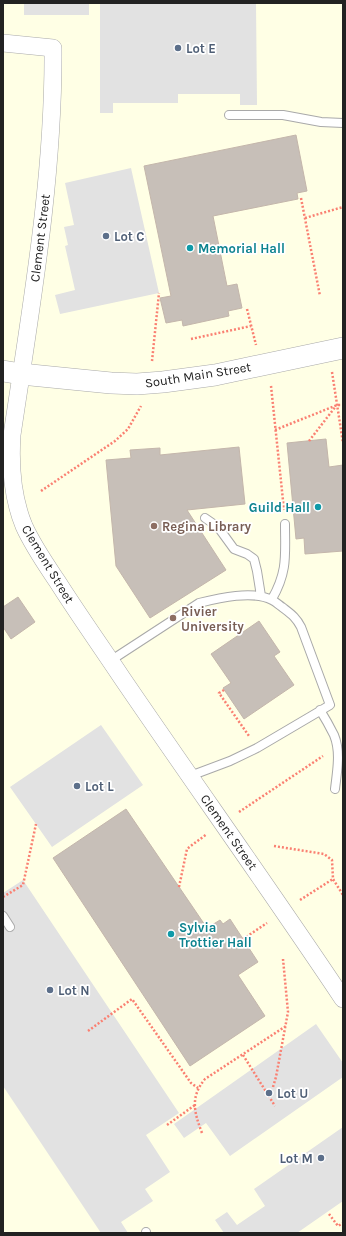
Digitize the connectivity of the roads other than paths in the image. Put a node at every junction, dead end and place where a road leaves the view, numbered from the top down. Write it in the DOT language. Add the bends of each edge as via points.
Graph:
graph roads {
  1 [pos="3,43"];
  2 [pos="229,115"];
  3 [pos="343,123"];
  4 [pos="343,348"];
  5 [pos="12,372"];
  6 [pos="206,518"];
  7 [pos="285,524"];
  8 [pos="261,596"];
  9 [pos="272,599"];
  10 [pos="110,661"];
  11 [pos="320,710"];
  12 [pos="190,776"];
  13 [pos="335,789"];
  14 [pos="3,916"];
  15 [pos="10,927"];
  16 [pos="343,999"];
  1 -- 5 [label="street, Clement Street" via="53,48 48,178 34,291"];
  2 -- 3 [label="lane" via="283,116"];
  4 -- 5 [label="street, South Main Street" via="215,375 137,384"];
  5 -- 10 [label="street, Clement Street" via="10,453 18,510 37,550"];
  6 -- 8 [label="lane" via="218,526 234,549 254,559"];
  7 -- 9 [label="lane" via="285,563 279,586"];
  8 -- 9 [label="lane"];
  8 -- 10 [label="lane" via="247,595 199,603"];
  9 -- 11 [label="lane" via="296,617 301,627 330,704"];
  10 -- 12 [label="street, Clement Street"];
  11 -- 12 [label="lane" via="257,748"];
  11 -- 13 [label="lane" via="334,736 337,750"];
  12 -- 16 [label="street, Clement Street"];
  14 -- 15 [label="lane"];
}
